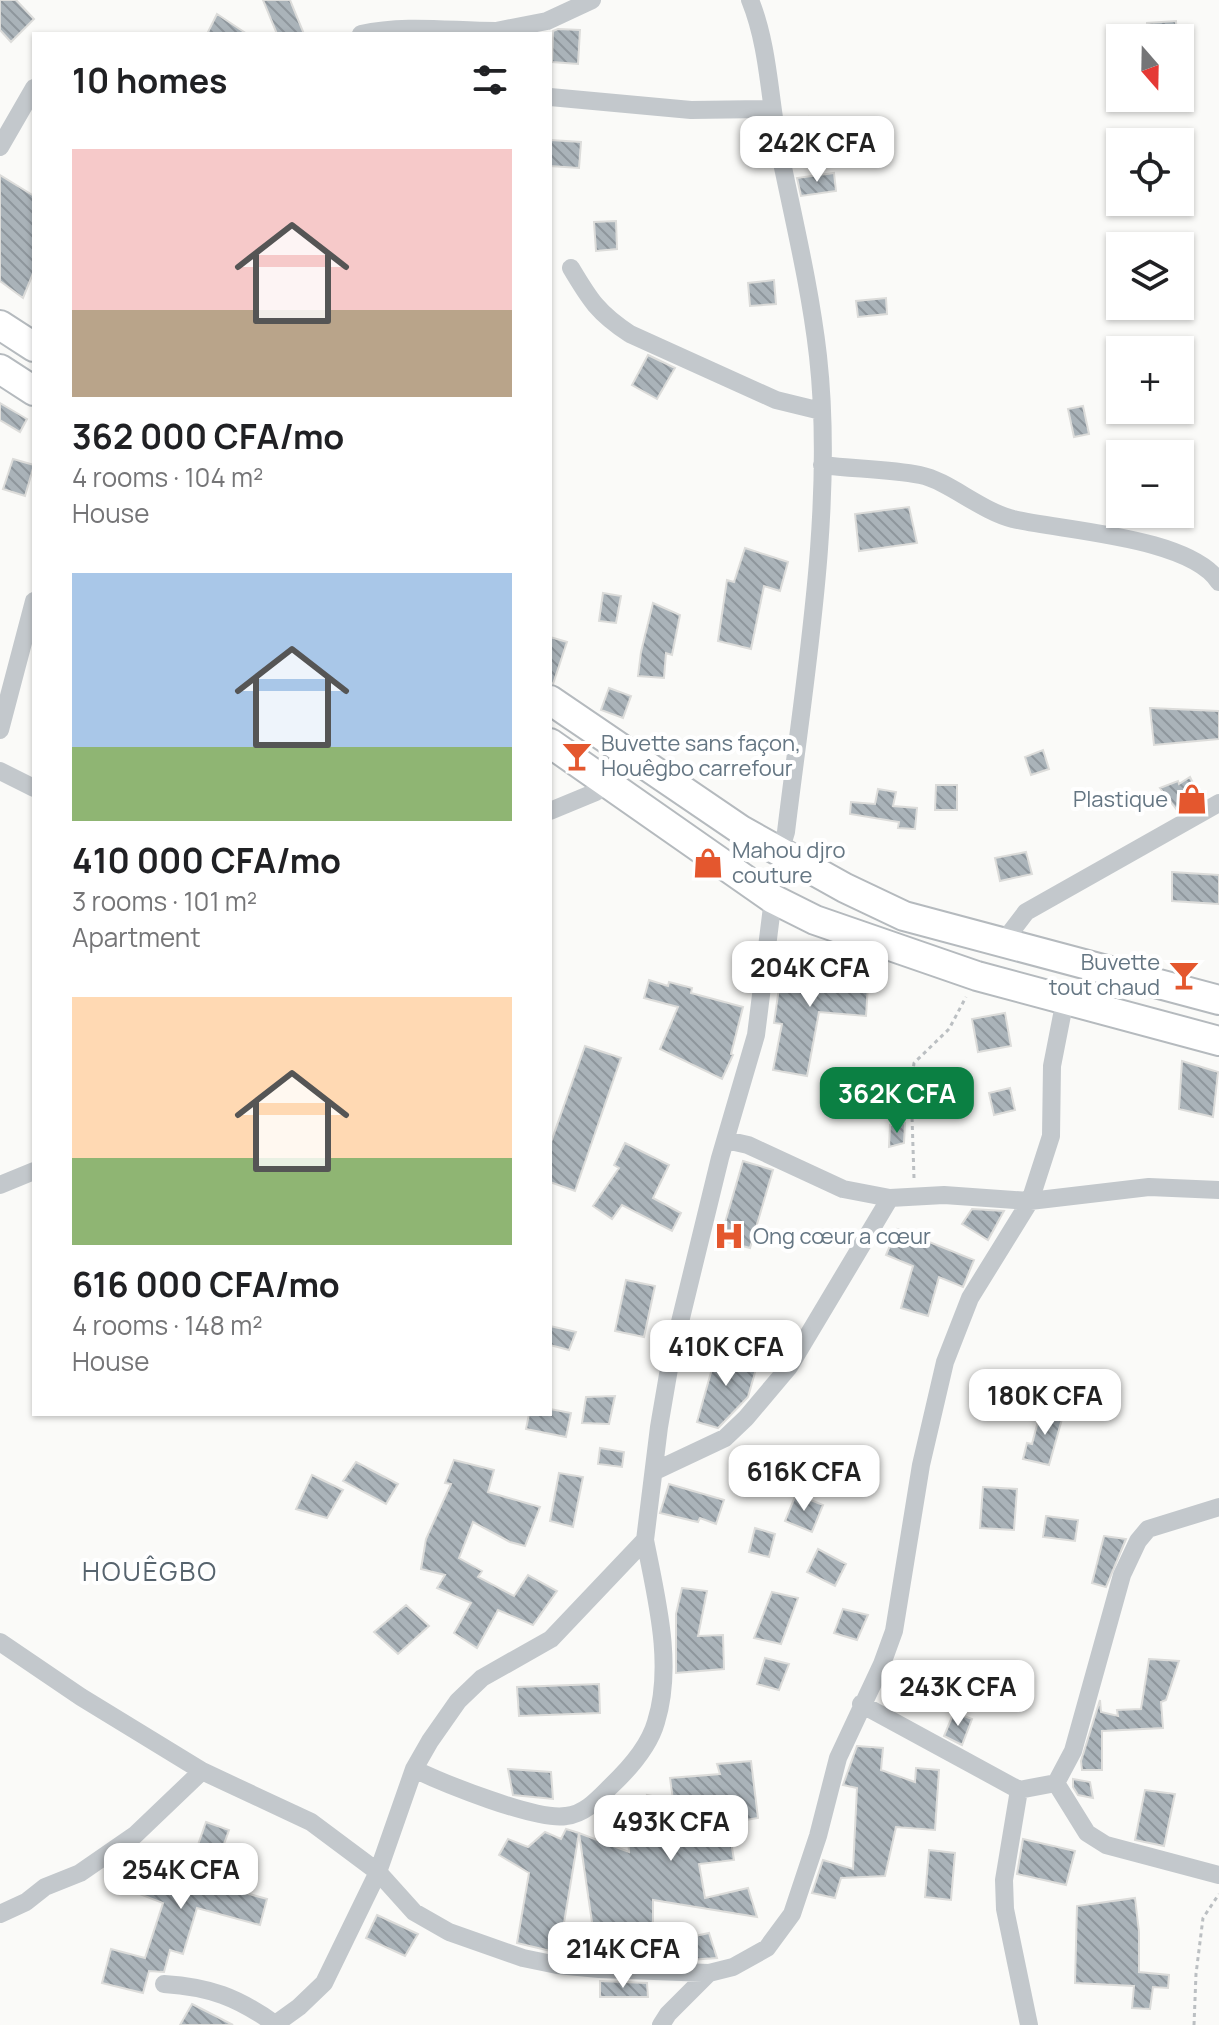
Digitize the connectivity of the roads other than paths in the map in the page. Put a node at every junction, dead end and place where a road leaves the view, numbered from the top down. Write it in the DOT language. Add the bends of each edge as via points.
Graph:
graph roads {
  1 [pos="592,0"];
  2 [pos="750,0"];
  3 [pos="376,32"];
  4 [pos="468,32"];
  5 [pos="500,32"];
  6 [pos="32,91"];
  7 [pos="552,97"];
  8 [pos="771,109"];
  9 [pos="0,147"];
  10 [pos="571,268"];
  11 [pos="0,325"];
  12 [pos="32,346"];
  13 [pos="0,369"];
  14 [pos="32,390"];
  15 [pos="821,411"];
  16 [pos="822,465"];
  17 [pos="1219,582"];
  18 [pos="32,609"];
  19 [pos="552,701"];
  20 [pos="0,730"];
  21 [pos="552,744"];
  22 [pos="0,771"];
  23 [pos="607,781"];
  24 [pos="32,787"];
  25 [pos="1219,803"];
  26 [pos="552,810"];
  27 [pos="780,852"];
  28 [pos="773,899"];
  29 [pos="1004,941"];
  30 [pos="1219,1000"];
  31 [pos="1068,1001"];
  32 [pos="1219,1041"];
  33 [pos="726,1140"];
  34 [pos="32,1172"];
  35 [pos="0,1185"];
  36 [pos="1219,1190"];
  37 [pos="890,1198"];
  38 [pos="1030,1201"];
  39 [pos="655,1471"];
  40 [pos="1219,1507"];
  41 [pos="645,1540"];
  42 [pos="0,1642"];
  43 [pos="861,1704"];
  44 [pos="414,1769"];
  45 [pos="202,1771"];
  46 [pos="1056,1783"];
  47 [pos="1019,1790"];
  48 [pos="378,1872"];
  49 [pos="1219,1875"];
  50 [pos="0,1914"];
  51 [pos="709,1973"];
  52 [pos="164,1984"];
  53 [pos="1033,2023"];
  54 [pos="275,2024"];
  55 [pos="661,2025"];
  1 -- 5 [label="street" via="547,21"];
  2 -- 8 [label="street" via="764,47"];
  3 -- 4 [label="street"];
  6 -- 9 [label="street"];
  7 -- 8 [label="street" via="691,110"];
  8 -- 15 [label="street" via="808,287"];
  10 -- 15 [label="street" via="592,304 630,334 776,400"];
  11 -- 12 [label="main road"];
  13 -- 14 [label="main road"];
  15 -- 16 [label="street"];
  16 -- 17 [label="street" via="921,475 1014,519 1105,535 1188,558 1204,565"];
  16 -- 27 [label="street" via="810,628"];
  18 -- 20 [label="street"];
  19 -- 27 [label="main road"];
  21 -- 23 [label="main road"];
  22 -- 24 [label="street"];
  23 -- 26 [label="street" via="596,792"];
  23 -- 28 [label="main road"];
  25 -- 29 [label="street" via="1026,912"];
  27 -- 29 [label="main road" via="904,916"];
  28 -- 31 [label="main road" via="851,934"];
  28 -- 33 [label="street" via="756,1035"];
  29 -- 30 [label="main road"];
  31 -- 32 [label="main road"];
  31 -- 38 [label="street" via="1052,1066 1051,1136"];
  33 -- 37 [label="street" via="843,1189"];
  33 -- 39 [label="street" via="670,1363"];
  34 -- 35 [label="street"];
  36 -- 38 [label="street" via="1149,1187"];
  37 -- 38 [label="street" via="944,1195"];
  37 -- 39 [label="street" via="789,1367 754,1408 725,1438"];
  38 -- 43 [label="street" via="970,1298 945,1362 921,1465 894,1631"];
  39 -- 41 [label="street"];
  40 -- 46 [label="street" via="1148,1529 1138,1541 1122,1575 1073,1751"];
  41 -- 44 [label="street" via="551,1639 482,1678 444,1721"];
  41 -- 44 [label="street" via="662,1647 663,1690 656,1724 637,1759 613,1784 585,1810 565,1817 540,1815"];
  42 -- 45 [label="street"];
  43 -- 47 [label="street"];
  43 -- 51 [label="street" via="838,1758 792,1914 767,1948"];
  44 -- 48 [label="street"];
  45 -- 48 [label="street" via="311,1822"];
  45 -- 50 [label="street" via="135,1835 80,1873"];
  46 -- 47 [label="street"];
  46 -- 49 [label="street" via="1087,1833 1106,1845"];
  47 -- 53 [label="street" via="1004,1880 1005,1909 1018,1985"];
  48 -- 51 [label="street" via="414,1912 499,1951 557,1965"];
  48 -- 54 [label="street" via="324,1983"];
  51 -- 55 [label="street"];
  52 -- 54 [label="street" via="220,1992"];
}
